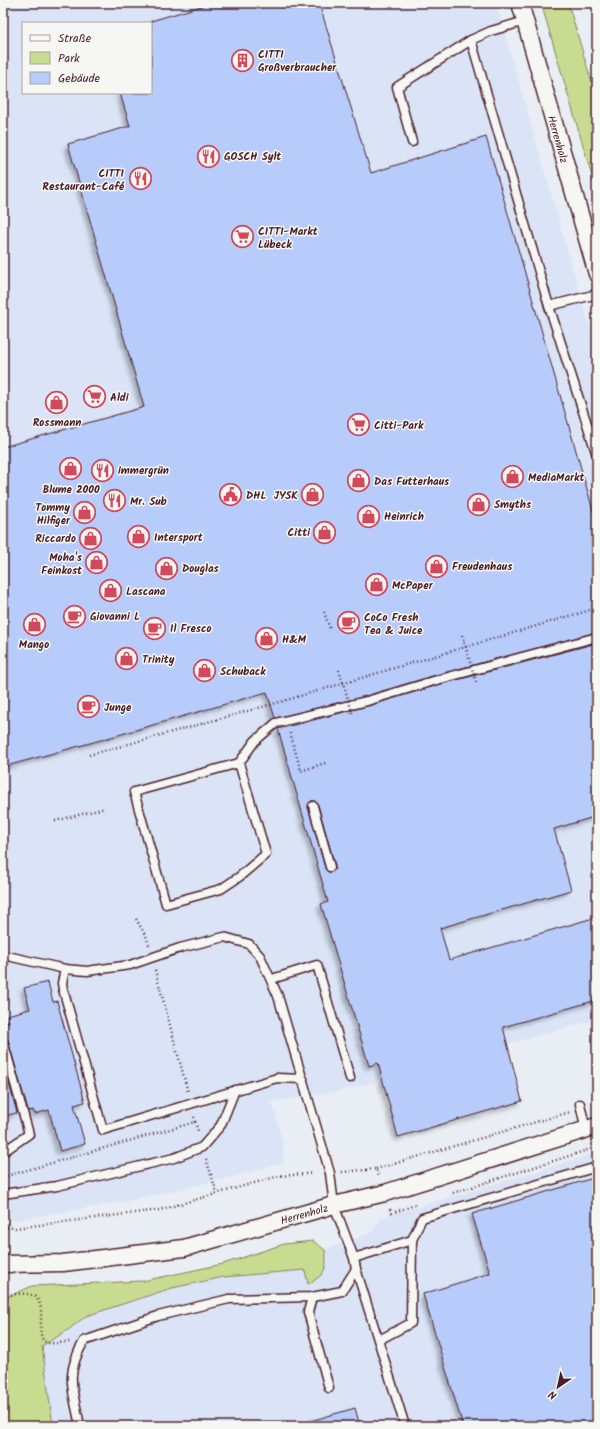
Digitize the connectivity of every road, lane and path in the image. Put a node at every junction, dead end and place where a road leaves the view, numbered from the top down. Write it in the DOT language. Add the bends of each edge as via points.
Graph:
graph roads {
  1 [pos="520,3"];
  2 [pos="525,21"];
  3 [pos="471,40"];
  4 [pos="412,142"];
  5 [pos="597,274"];
  6 [pos="597,294"];
  7 [pos="549,306"];
  8 [pos="597,455"];
  9 [pos="597,608"];
  10 [pos="324,612"];
  11 [pos="330,629"];
  12 [pos="462,635"];
  13 [pos="597,637"];
  14 [pos="339,670"];
  15 [pos="476,682"];
  16 [pos="280,702"];
  17 [pos="353,715"];
  18 [pos="286,720"];
  19 [pos="89,755"];
  20 [pos="328,762"];
  21 [pos="239,763"];
  22 [pos="312,806"];
  23 [pos="105,808"];
  24 [pos="54,821"];
  25 [pos="330,867"];
  26 [pos="136,919"];
  27 [pos="3,955"];
  28 [pos="151,957"];
  29 [pos="65,969"];
  30 [pos="272,979"];
  31 [pos="3,1041"];
  32 [pos="350,1078"];
  33 [pos="303,1079"];
  34 [pos="235,1090"];
  35 [pos="191,1103"];
  36 [pos="580,1107"];
  37 [pos="592,1128"];
  38 [pos="597,1147"];
  39 [pos="3,1152"];
  40 [pos="597,1167"];
  41 [pos="376,1169"];
  42 [pos="330,1173"];
  43 [pos="3,1177"];
  44 [pos="385,1193"];
  45 [pos="452,1193"];
  46 [pos="3,1194"];
  47 [pos="422,1203"];
  48 [pos="334,1205"];
  49 [pos="3,1227"];
  50 [pos="412,1240"];
  51 [pos="354,1258"];
  52 [pos="3,1264"];
  53 [pos="356,1269"];
  54 [pos="3,1295"];
  55 [pos="312,1297"];
  56 [pos="379,1340"];
  57 [pos="84,1341"];
  58 [pos="329,1388"];
  59 [pos="80,1426"];
  60 [pos="405,1426"];
  1 -- 2 [label="street, Herrenholz"];
  2 -- 3 [label="lane"];
  2 -- 5 [label="street, Herrenholz"];
  3 -- 4 [label="lane" via="397,87"];
  3 -- 7 [label="lane"];
  6 -- 7 [label="lane"];
  7 -- 8 [label="lane"];
  9 -- 16 [label="path"];
  10 -- 11 [label="path"];
  12 -- 15 [label="path, bridge"];
  13 -- 18 [label="lane" via="367,701"];
  14 -- 17 [label="path, bridge"];
  16 -- 18 [label="path"];
  16 -- 19 [label="path"];
  18 -- 20 [label="path" via="301,771"];
  18 -- 21 [label="lane" via="276,723 255,741"];
  21 -- 21 [label="lane" via="266,854 239,877 221,888 166,904 134,792"];
  22 -- 25 [label="lane"];
  23 -- 24 [label="path"];
  26 -- 28 [label="path" via="146,936"];
  27 -- 29 [label="lane"];
  28 -- 29 [label="lane" via="130,965 98,970"];
  28 -- 30 [label="lane" via="224,937 249,944 260,956"];
  28 -- 35 [label="path"];
  29 -- 35 [label="lane" via="63,989 103,1130"];
  30 -- 32 [label="lane" via="317,965"];
  30 -- 33 [label="lane"];
  31 -- 39 [label="lane" via="29,1134"];
  33 -- 34 [label="lane" via="277,1078"];
  33 -- 42 [label="lane"];
  34 -- 35 [label="lane"];
  34 -- 46 [label="lane" via="221,1125 202,1147 174,1158 57,1186"];
  35 -- 43 [label="path" via="195,1122"];
  36 -- 37 [label="lane"];
  36 -- 41 [label="path"];
  37 -- 44 [label="street, Herrenholz"];
  38 -- 45 [label="path"];
  40 -- 50 [label="lane" via="422,1218"];
  41 -- 42 [label="path"];
  41 -- 44 [label="path"];
  42 -- 48 [label="lane"];
  42 -- 49 [label="path" via="279,1176 159,1210 15,1228"];
  44 -- 47 [label="path" via="392,1213"];
  44 -- 48 [label="street, Herrenholz"];
  48 -- 51 [label="lane"];
  48 -- 52 [label="street, Herrenholz" via="184,1248 63,1263"];
  50 -- 51 [label="lane"];
  50 -- 56 [label="lane" via="411,1323"];
  51 -- 53 [label="lane"];
  53 -- 55 [label="lane" via="342,1291"];
  53 -- 56 [label="lane"];
  54 -- 57 [label="path" via="29,1294 36,1299 42,1316 40,1336 48,1343"];
  55 -- 57 [label="lane" via="229,1299 158,1316"];
  55 -- 58 [label="lane" via="308,1312"];
  56 -- 60 [label="lane"];
  57 -- 59 [label="lane" via="75,1357 70,1375"];
}
